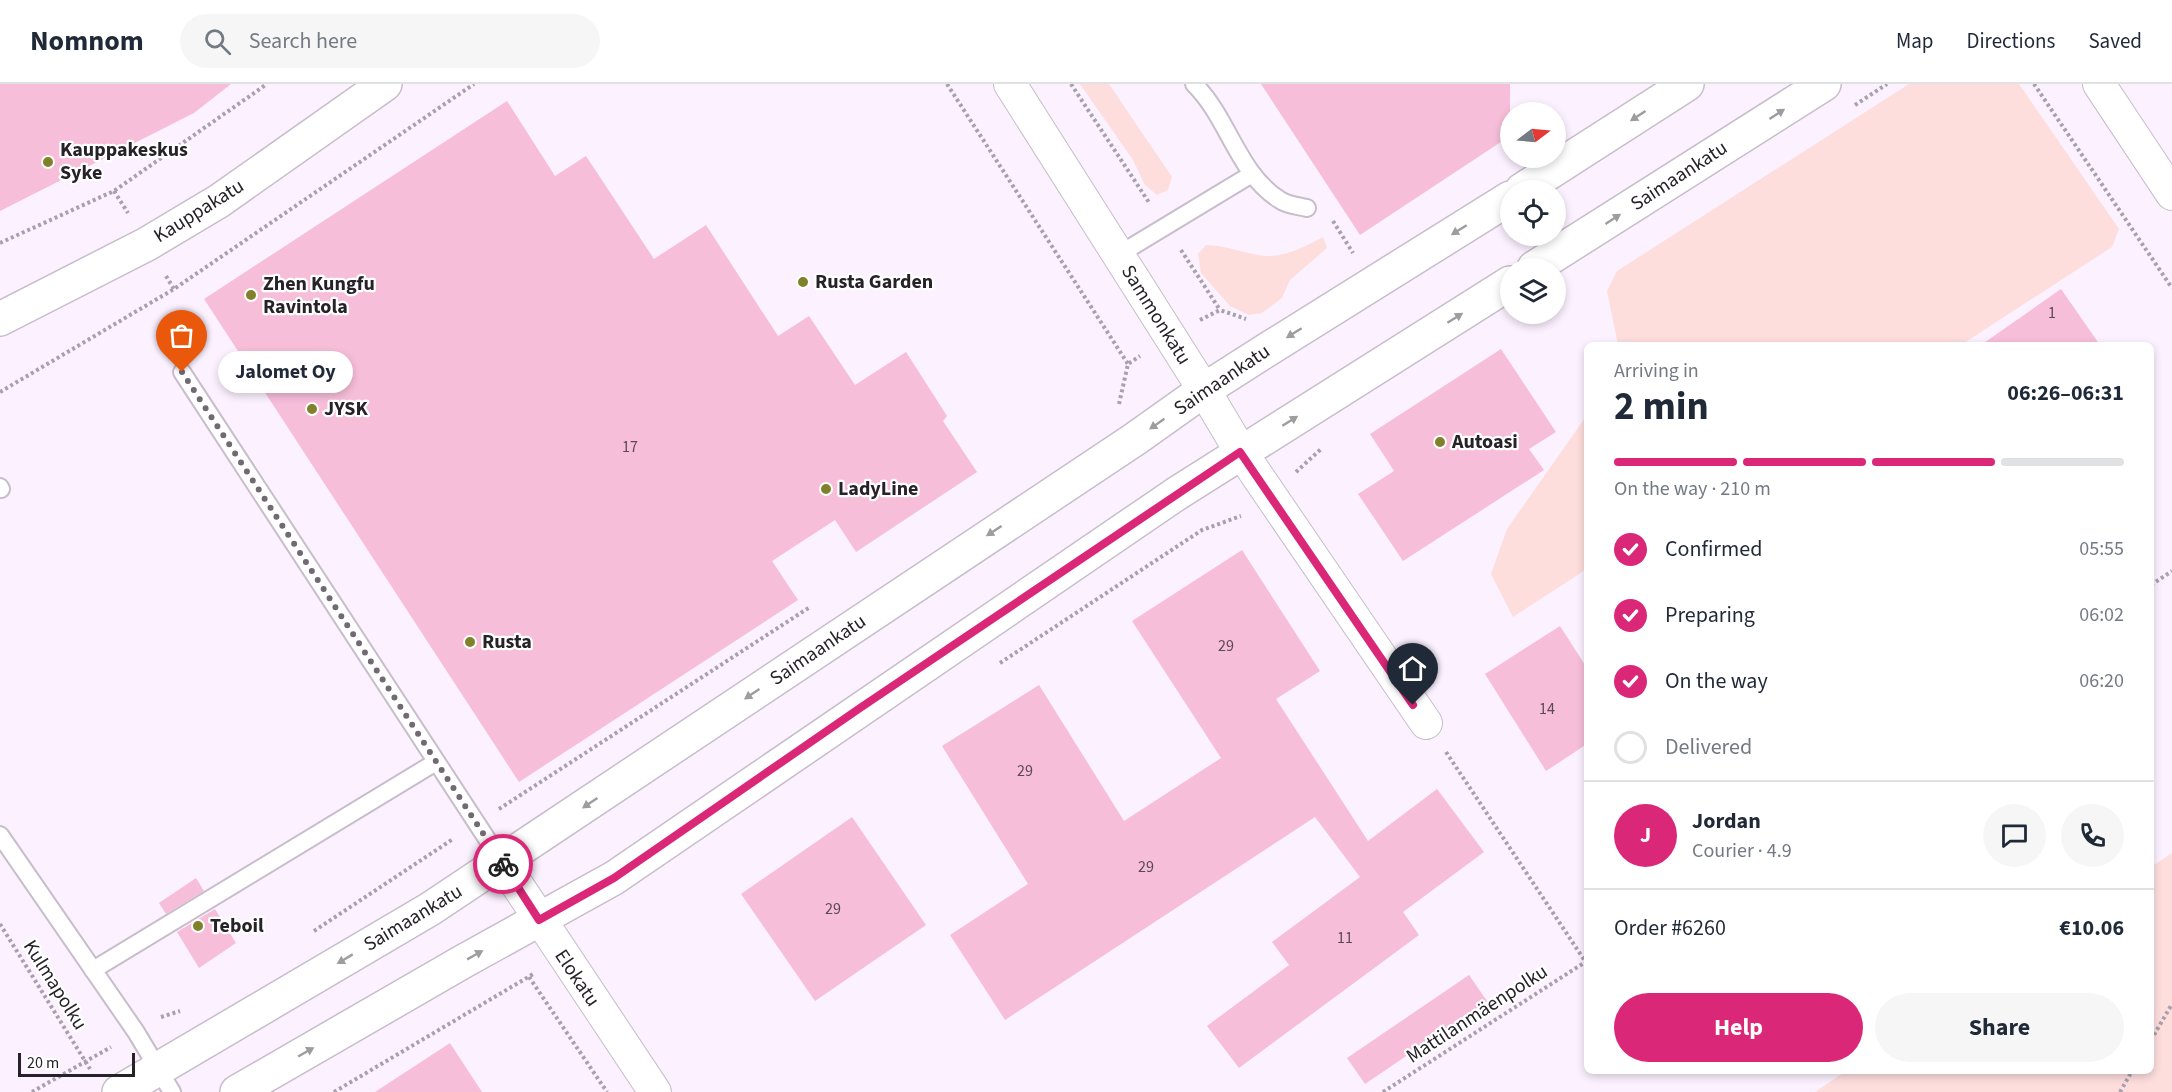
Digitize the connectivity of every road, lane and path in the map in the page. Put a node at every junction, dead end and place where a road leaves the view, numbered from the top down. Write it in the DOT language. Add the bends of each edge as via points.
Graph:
graph roads {
  1 [pos="267,84"];
  2 [pos="385,84"];
  3 [pos="474,84"];
  4 [pos="947,84"];
  5 [pos="1010,84"];
  6 [pos="1071,84"];
  7 [pos="1194,84"];
  8 [pos="1687,84"];
  9 [pos="1824,84"];
  10 [pos="2034,84"];
  11 [pos="2099,84"];
  12 [pos="1252,174"];
  13 [pos="1538,180"];
  14 [pos="2172,194"];
  15 [pos="1500,204"];
  16 [pos="1307,208"];
  17 [pos="1165,226"];
  18 [pos="0,243"];
  19 [pos="1118,255"];
  20 [pos="1355,256"];
  21 [pos="1550,258"];
  22 [pos="2172,288"];
  23 [pos="1500,289"];
  24 [pos="1220,310"];
  25 [pos="0,319"];
  26 [pos="1256,322"];
  27 [pos="1168,335"];
  28 [pos="1128,364"];
  29 [pos="182,372"];
  30 [pos="1204,390"];
  31 [pos="0,392"];
  32 [pos="1118,409"];
  33 [pos="1240,452"];
  34 [pos="2172,571"];
  35 [pos="2154,583"];
  36 [pos="816,604"];
  37 [pos="1426,723"];
  38 [pos="436,762"];
  39 [pos="476,824"];
  40 [pos="0,835"];
  41 [pos="502,862"];
  42 [pos="539,920"];
  43 [pos="0,924"];
  44 [pos="309,934"];
  45 [pos="1584,958"];
  46 [pos="1584,962"];
  47 [pos="93,970"];
  48 [pos="529,977"];
  49 [pos="2172,1004"];
  50 [pos="185,1010"];
  51 [pos="136,1032"];
  52 [pos="2154,1035"];
  53 [pos="85,1062"];
  54 [pos="2130,1074"];
  55 [pos="166,1081"];
  56 [pos="32,1092"];
  57 [pos="119,1092"];
  58 [pos="237,1092"];
  59 [pos="606,1092"];
  60 [pos="654,1092"];
  61 [pos="1383,1092"];
  62 [pos="2120,1092"];
  1 -- 18 [label="path" via="114,191"];
  2 -- 25 [label="main road, Kauppakatu" via="219,201 147,244"];
  3 -- 31 [label="path" via="174,289"];
  4 -- 28 [label="path"];
  5 -- 19 [label="street, Sammonkatu"];
  6 -- 17 [label="path"];
  7 -- 12 [label="lane" via="1206,96"];
  8 -- 13 [label="main road, one-way"];
  21 -- 9 [label="main road, Saimaankatu, one-way"];
  10 -- 22 [label="path"];
  11 -- 14 [label="street"];
  12 -- 16 [label="lane" via="1280,201"];
  12 -- 17 [label="lane"];
  15 -- 30 [label="main road, Saimaankatu, one-way"];
  16 -- 20 [label="path" via="1328,214"];
  17 -- 19 [label="lane"];
  17 -- 24 [label="path"];
  19 -- 27 [label="street, Sammonkatu"];
  33 -- 23 [label="main road, one-way"];
  24 -- 26 [label="path"];
  24 -- 27 [label="path"];
  27 -- 28 [label="path"];
  27 -- 30 [label="street, Sammonkatu"];
  28 -- 32 [label="path"];
  29 -- 38 [label="lane"];
  30 -- 33 [label="street, Sammonkatu"];
  30 -- 41 [label="main road, Saimaankatu, one-way"];
  33 -- 37 [label="street, Sammonkatu"];
  33 -- 42 [label="main road" via="614,878"];
  34 -- 35 [label="path"];
  36 -- 39 [label="path"];
  37 -- 45 [label="path"];
  38 -- 39 [label="lane"];
  38 -- 47 [label="lane"];
  39 -- 41 [label="lane"];
  39 -- 44 [label="path"];
  40 -- 47 [label="lane"];
  41 -- 42 [label="street, Elokatu"];
  41 -- 55 [label="main road, Saimaankatu, one-way"];
  58 -- 42 [label="main road, one-way"];
  42 -- 60 [label="street, Elokatu"];
  43 -- 53 [label="path, Kulmapolku"];
  46 -- 61 [label="path, Mattilanmäenpolku"];
  47 -- 51 [label="lane"];
  48 -- 59 [label="path"];
  49 -- 52 [label="path"];
  50 -- 51 [label="path" via="166,1014"];
  51 -- 53 [label="path"];
  51 -- 55 [label="lane"];
  53 -- 56 [label="path"];
  54 -- 62 [label="path"];
  55 -- 57 [label="main road, Saimaankatu"];
}
